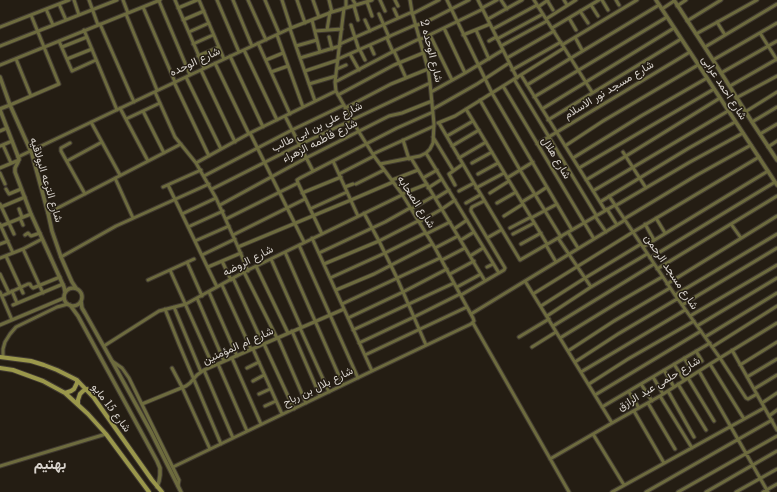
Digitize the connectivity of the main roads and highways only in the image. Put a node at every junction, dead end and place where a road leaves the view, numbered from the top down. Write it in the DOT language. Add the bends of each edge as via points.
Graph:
graph roads {
  1 [pos="1,357"];
  2 [pos="0,368"];
  3 [pos="77,380"];
  4 [pos="87,389"];
  5 [pos="65,393"];
  6 [pos="78,404"];
  7 [pos="149,492"];
  8 [pos="162,492"];
  1 -- 3 [label="main road, شارع 15 مايو" via="31,361"];
  2 -- 5 [label="main road, شارع 15 مايو" via="43,380"];
  3 -- 4 [label="main road, شارع 15 مايو"];
  3 -- 5 [label="main road" via="74,389"];
  4 -- 6 [label="main road" via="79,396"];
  4 -- 8 [label="main road, شارع 15 مايو"];
  5 -- 6 [label="main road, شارع 15 مايو"];
  6 -- 7 [label="main road, شارع 15 مايو" via="106,434"];
}
